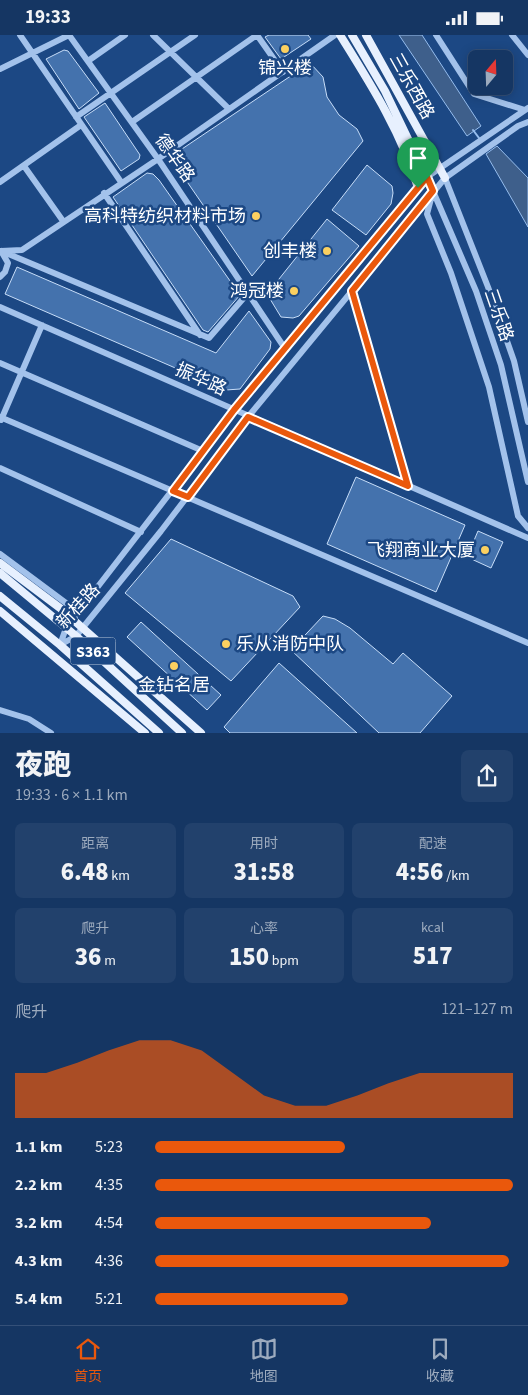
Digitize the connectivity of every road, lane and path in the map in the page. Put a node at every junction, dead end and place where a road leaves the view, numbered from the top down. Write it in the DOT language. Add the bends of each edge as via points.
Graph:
graph roads {
  1 [pos="20,35"];
  2 [pos="69,35"];
  3 [pos="125,35"];
  4 [pos="153,35"];
  5 [pos="195,35"];
  6 [pos="257,35"];
  7 [pos="335,35"];
  8 [pos="340,35"];
  9 [pos="352,35"];
  10 [pos="366,35"];
  11 [pos="436,35"];
  12 [pos="512,35"];
  13 [pos="171,52"];
  14 [pos="33,53"];
  15 [pos="528,55"];
  16 [pos="88,61"];
  17 [pos="0,69"];
  18 [pos="282,72"];
  19 [pos="196,77"];
  20 [pos="111,93"];
  21 [pos="229,109"];
  22 [pos="526,109"];
  23 [pos="76,117"];
  24 [pos="132,122"];
  25 [pos="528,122"];
  26 [pos="81,125"];
  27 [pos="158,159"];
  28 [pos="24,166"];
  29 [pos="440,168"];
  30 [pos="427,177"];
  31 [pos="445,178"];
  32 [pos="0,182"];
  33 [pos="121,182"];
  34 [pos="418,188"];
  35 [pos="433,191"];
  36 [pos="104,193"];
  37 [pos="63,221"];
  38 [pos="0,251"];
  39 [pos="1,278"];
  40 [pos="352,291"];
  41 [pos="248,293"];
  42 [pos="0,307"];
  43 [pos="42,325"];
  44 [pos="200,335"];
  45 [pos="286,350"];
  46 [pos="0,363"];
  47 [pos="22,372"];
  48 [pos="234,410"];
  49 [pos="248,417"];
  50 [pos="1,419"];
  51 [pos="528,422"];
  52 [pos="204,451"];
  53 [pos="0,468"];
  54 [pos="528,482"];
  55 [pos="408,486"];
  56 [pos="173,491"];
  57 [pos="188,497"];
  58 [pos="528,528"];
  59 [pos="141,532"];
  60 [pos="528,538"];
  61 [pos="0,554"];
  62 [pos="0,563"];
  63 [pos="0,573"];
  64 [pos="0,596"];
  65 [pos="0,611"];
  66 [pos="78,612"];
  67 [pos="72,619"];
  68 [pos="66,628"];
  69 [pos="82,628"];
  70 [pos="76,636"];
  71 [pos="528,643"];
  72 [pos="60,645"];
  73 [pos="0,710"];
  74 [pos="51,733"];
  75 [pos="145,733"];
  76 [pos="159,733"];
  77 [pos="182,733"];
  78 [pos="201,733"];
  1 -- 14 [label="street"];
  2 -- 14 [label="street"];
  2 -- 16 [label="street, 德华路"];
  3 -- 16 [label="street"];
  4 -- 13 [label="street"];
  5 -- 13 [label="street"];
  6 -- 18 [label="street"];
  6 -- 19 [label="street"];
  7 -- 18 [label="street"];
  8 -- 34 [label="main road" via="376,94 412,167"];
  9 -- 30 [label="main road" via="385,91"];
  10 -- 29 [label="main road, 三乐西路"];
  11 -- 22 [label="street" via="474,94"];
  12 -- 15 [label="street"];
  13 -- 19 [label="street"];
  13 -- 20 [label="street"];
  14 -- 17 [label="street"];
  14 -- 23 [label="street"];
  16 -- 20 [label="street, 德华路"];
  18 -- 21 [label="street"];
  19 -- 21 [label="street"];
  19 -- 24 [label="street"];
  20 -- 23 [label="street"];
  20 -- 24 [label="street, 德华路"];
  21 -- 27 [label="street"];
  22 -- 29 [label="street, 新桂路"];
  23 -- 26 [label="street"];
  24 -- 27 [label="street, 德华路"];
  25 -- 31 [label="street, 新桂路"];
  26 -- 28 [label="street"];
  26 -- 33 [label="street"];
  27 -- 33 [label="street"];
  27 -- 41 [label="street, 德华路"];
  28 -- 32 [label="street"];
  28 -- 37 [label="street"];
  29 -- 30 [label="street, 新桂路"];
  29 -- 31 [label="main road, 三乐西路"];
  30 -- 34 [label="street, 新桂路"];
  30 -- 35 [label="main road"];
  31 -- 35 [label="street, 新桂路"];
  31 -- 51 [label="street, 三乐路" via="514,361"];
  33 -- 36 [label="street"];
  34 -- 45 [label="street, 新桂路"];
  35 -- 40 [label="street, 新桂路"];
  35 -- 54 [label="street, 三乐路" via="476,291 498,355"];
  35 -- 58 [label="street" via="427,214 451,273 489,387 518,516"];
  36 -- 37 [label="street"];
  36 -- 44 [label="street"];
  37 -- 38 [label="street" via="22,250"];
  38 -- 39 [label="street" via="8,263"];
  38 -- 44 [label="street"];
  40 -- 49 [label="street, 新桂路"];
  40 -- 55 [label="street"];
  41 -- 44 [label="street" via="209,338"];
  41 -- 45 [label="street, 德华路"];
  42 -- 43 [label="street, 振华路"];
  43 -- 47 [label="street"];
  43 -- 48 [label="street, 振华路"];
  45 -- 48 [label="street, 新桂路"];
  46 -- 47 [label="street"];
  47 -- 50 [label="street"];
  47 -- 52 [label="street"];
  48 -- 49 [label="street, 振华路"];
  48 -- 52 [label="street, 新桂路"];
  49 -- 55 [label="street, 振华路"];
  49 -- 57 [label="street, 新桂路"];
  50 -- 56 [label="street"];
  52 -- 56 [label="street, 新桂路"];
  53 -- 59 [label="street"];
  55 -- 60 [label="street, 振华路"];
  56 -- 57 [label="street"];
  56 -- 59 [label="street, 新桂路"];
  57 -- 69 [label="street, 新桂路"];
  57 -- 71 [label="street"];
  59 -- 66 [label="street, 新桂路"];
  61 -- 66 [label="street"];
  62 -- 67 [label="main road"];
  63 -- 68 [label="main road, S363"];
  64 -- 72 [label="main road, S363"];
  65 -- 75 [label="main road"];
  66 -- 67 [label="street, 新桂路"];
  67 -- 68 [label="street, 新桂路"];
  67 -- 69 [label="main road"];
  68 -- 70 [label="main road, S363"];
  68 -- 72 [label="street, 新桂路"];
  69 -- 70 [label="street, 新桂路"];
  69 -- 78 [label="main road"];
  70 -- 72 [label="street, 新桂路"];
  70 -- 77 [label="main road, S363"];
  72 -- 76 [label="main road, S363"];
  73 -- 74 [label="street" via="29,719"];
}
